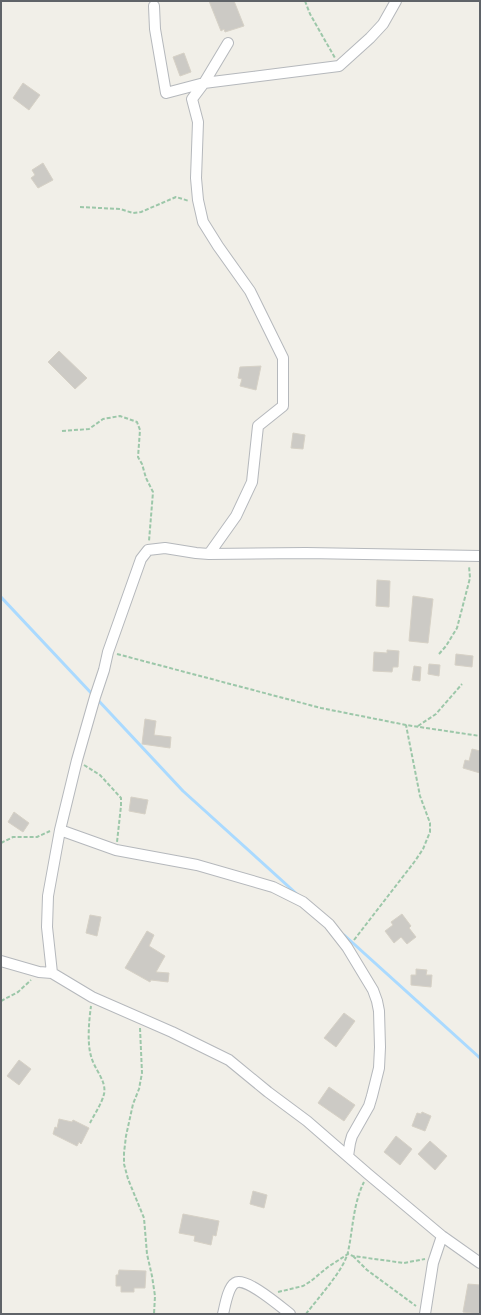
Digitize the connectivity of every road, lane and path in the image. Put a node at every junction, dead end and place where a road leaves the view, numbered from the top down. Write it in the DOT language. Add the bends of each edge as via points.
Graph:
graph roads {
  1 [pos="305,1"];
  2 [pos="396,1"];
  3 [pos="154,6"];
  4 [pos="228,43"];
  5 [pos="339,66"];
  6 [pos="204,83"];
  7 [pos="198,200"];
  8 [pos="80,207"];
  9 [pos="62,430"];
  10 [pos="148,550"];
  11 [pos="209,554"];
  12 [pos="480,556"];
  13 [pos="469,557"];
  14 [pos="108,652"];
  15 [pos="439,654"];
  16 [pos="462,684"];
  17 [pos="406,725"];
  18 [pos="417,727"];
  19 [pos="480,736"];
  20 [pos="77,760"];
  21 [pos="61,828"];
  22 [pos="1,843"];
  23 [pos="116,850"];
  24 [pos="347,947"];
  25 [pos="1,961"];
  26 [pos="39,972"];
  27 [pos="52,973"];
  28 [pos="92,997"];
  29 [pos="1,1001"];
  30 [pos="139,1018"];
  31 [pos="90,1123"];
  32 [pos="348,1156"];
  33 [pos="368,1174"];
  34 [pos="442,1236"];
  35 [pos="348,1254"];
  36 [pos="353,1256"];
  37 [pos="434,1259"];
  38 [pos="480,1263"];
  39 [pos="266,1296"];
  40 [pos="425,1313"];
  41 [pos="154,1314"];
  42 [pos="223,1314"];
  43 [pos="290,1314"];
  44 [pos="306,1314"];
  1 -- 5 [label="path"];
  2 -- 5 [label="street" via="383,24"];
  3 -- 6 [label="street" via="155,29 166,93"];
  4 -- 6 [label="street"];
  5 -- 6 [label="street"];
  6 -- 7 [label="street" via="192,99 198,122"];
  7 -- 8 [label="path" via="190,201 176,197 133,213 120,209"];
  7 -- 11 [label="street" via="203,222 250,291 284,358 283,406 258,426 252,482 236,516"];
  9 -- 10 [label="path" via="89,429 103,419 120,416 137,422 140,430 138,457 153,492"];
  10 -- 11 [label="street" via="165,548"];
  10 -- 14 [label="street" via="141,559"];
  11 -- 13 [label="street" via="306,553"];
  12 -- 13 [label="street"];
  13 -- 15 [label="path" via="470,578 457,628"];
  14 -- 17 [label="path" via="321,708"];
  14 -- 20 [label="street"];
  16 -- 18 [label="path" via="436,714"];
  17 -- 18 [label="path"];
  17 -- 24 [label="path" via="430,832 415,861"];
  18 -- 19 [label="path"];
  20 -- 21 [label="street"];
  20 -- 23 [label="path" via="100,775 121,798"];
  21 -- 22 [label="path" via="37,837 13,837"];
  21 -- 23 [label="street"];
  21 -- 27 [label="street" via="48,896 47,927"];
  23 -- 24 [label="street" via="197,865 273,886 302,902 329,924"];
  24 -- 32 [label="street" via="377,1001 380,1047 379,1068 372,1096 352,1136"];
  25 -- 26 [label="street"];
  26 -- 27 [label="street"];
  26 -- 29 [label="path" via="18,992"];
  27 -- 28 [label="street"];
  28 -- 30 [label="street"];
  28 -- 31 [label="path" via="89,1015 90,1055 103,1081 104,1094"];
  30 -- 32 [label="street" via="229,1060 308,1121"];
  30 -- 41 [label="path" via="142,1073 126,1136 124,1164 144,1218 147,1254 155,1296"];
  32 -- 33 [label="street"];
  33 -- 34 [label="street"];
  33 -- 35 [label="path" via="360,1190"];
  34 -- 37 [label="street"];
  34 -- 38 [label="street"];
  35 -- 36 [label="path"];
  35 -- 39 [label="path" via="303,1286"];
  35 -- 44 [label="path"];
  36 -- 37 [label="path" via="404,1263"];
  36 -- 40 [label="path" via="367,1270"];
  37 -- 40 [label="street"];
  39 -- 42 [label="street" via="247,1283 238,1281 227,1296"];
  39 -- 43 [label="street"];
}
